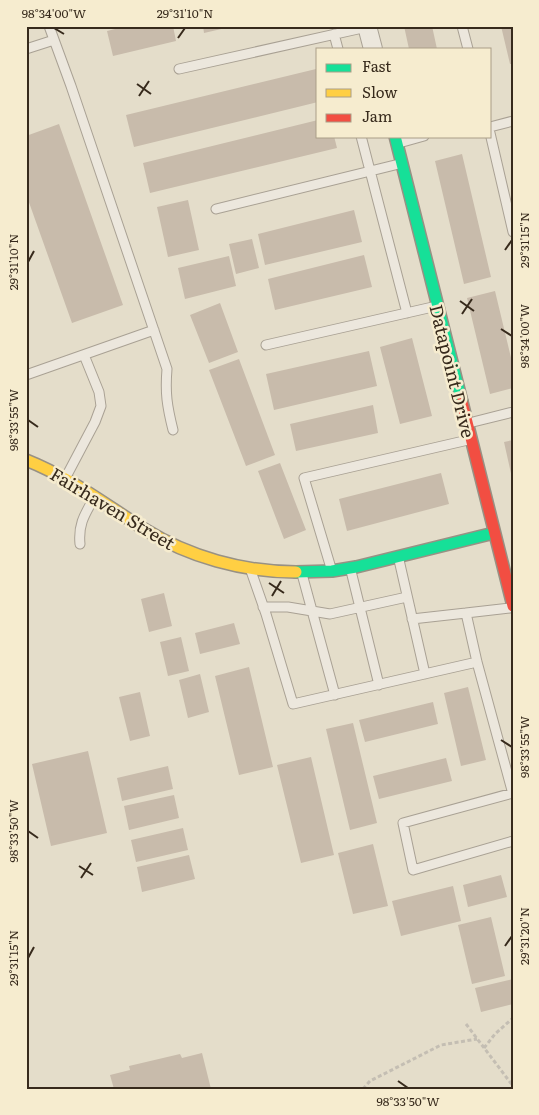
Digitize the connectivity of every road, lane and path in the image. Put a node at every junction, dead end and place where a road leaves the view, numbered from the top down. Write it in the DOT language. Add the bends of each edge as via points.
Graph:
graph roads {
  1 [pos="49,26"];
  2 [pos="367,26"];
  3 [pos="462,26"];
  4 [pos="334,34"];
  5 [pos="54,40"];
  6 [pos="338,48"];
  7 [pos="373,48"];
  8 [pos="468,48"];
  9 [pos="26,49"];
  10 [pos="179,69"];
  11 [pos="513,121"];
  12 [pos="492,126"];
  13 [pos="362,138"];
  14 [pos="410,138"];
  15 [pos="491,138"];
  16 [pos="396,140"];
  17 [pos="402,163"];
  18 [pos="370,171"];
  19 [pos="216,208"];
  20 [pos="513,232"];
  21 [pos="437,306"];
  22 [pos="407,313"];
  23 [pos="154,330"];
  24 [pos="266,345"];
  25 [pos="84,355"];
  26 [pos="26,375"];
  27 [pos="513,412"];
  28 [pos="467,424"];
  29 [pos="173,430"];
  30 [pos="470,439"];
  31 [pos="26,460"];
  32 [pos="65,478"];
  33 [pos="95,497"];
  34 [pos="494,533"];
  35 [pos="80,544"];
  36 [pos="398,557"];
  37 [pos="250,568"];
  38 [pos="350,568"];
  39 [pos="332,571"];
  40 [pos="302,572"];
  41 [pos="407,597"];
  42 [pos="263,606"];
  43 [pos="360,607"];
  44 [pos="513,607"];
  45 [pos="312,611"];
  46 [pos="466,613"];
  47 [pos="412,619"];
  48 [pos="476,662"];
  49 [pos="425,674"];
  50 [pos="378,685"];
  51 [pos="335,695"];
  52 [pos="513,794"];
  53 [pos="513,841"];
  54 [pos="513,1018"];
  55 [pos="466,1024"];
  56 [pos="477,1039"];
  57 [pos="484,1048"];
  58 [pos="513,1086"];
  59 [pos="363,1089"];
  1 -- 5 [label="lane"];
  2 -- 4 [label="lane"];
  2 -- 7 [label="street"];
  3 -- 8 [label="lane"];
  4 -- 6 [label="lane"];
  4 -- 10 [label="lane"];
  5 -- 9 [label="lane"];
  5 -- 23 [label="lane"];
  11 -- 12 [label="lane"];
  13 -- 18 [label="lane"];
  14 -- 16 [label="lane"];
  15 -- 20 [label="lane"];
  16 -- 17 [label="street, Datapoint Drive"];
  17 -- 18 [label="lane"];
  17 -- 21 [label="street, Datapoint Drive"];
  18 -- 19 [label="lane"];
  18 -- 22 [label="lane"];
  21 -- 22 [label="lane"];
  21 -- 28 [label="street, Datapoint Drive"];
  22 -- 24 [label="lane"];
  23 -- 25 [label="lane"];
  23 -- 29 [label="lane" via="167,369 166,390"];
  25 -- 26 [label="lane"];
  25 -- 32 [label="lane" via="99,392 101,406"];
  27 -- 28 [label="lane"];
  28 -- 30 [label="street, Datapoint Drive"];
  30 -- 34 [label="street, Datapoint Drive"];
  30 -- 39 [label="lane" via="304,478"];
  31 -- 32 [label="street, Fairhaven Street"];
  32 -- 33 [label="street, Fairhaven Street"];
  33 -- 35 [label="lane" via="82,519"];
  33 -- 37 [label="street, Fairhaven Street" via="164,541 202,556"];
  34 -- 36 [label="street, Fairhaven Street"];
  34 -- 44 [label="street, Datapoint Drive"];
  36 -- 38 [label="street, Fairhaven Street"];
  36 -- 41 [label="lane"];
  37 -- 40 [label="street, Fairhaven Street"];
  37 -- 42 [label="lane"];
  38 -- 39 [label="street, Fairhaven Street"];
  38 -- 43 [label="lane"];
  39 -- 40 [label="street, Fairhaven Street"];
  40 -- 45 [label="lane"];
  41 -- 43 [label="lane"];
  41 -- 47 [label="lane"];
  42 -- 45 [label="lane"];
  42 -- 51 [label="lane" via="293,704"];
  43 -- 45 [label="lane" via="330,614"];
  43 -- 50 [label="lane"];
  44 -- 46 [label="lane"];
  45 -- 51 [label="lane"];
  46 -- 47 [label="lane"];
  46 -- 48 [label="lane"];
  47 -- 49 [label="lane"];
  48 -- 49 [label="lane"];
  48 -- 52 [label="lane"];
  49 -- 50 [label="lane"];
  50 -- 51 [label="lane"];
  52 -- 53 [label="lane" via="403,823 413,870"];
  54 -- 57 [label="path"];
  55 -- 56 [label="path"];
  56 -- 57 [label="path"];
  56 -- 59 [label="path" via="440,1045 370,1080"];
  57 -- 58 [label="path"];
}
